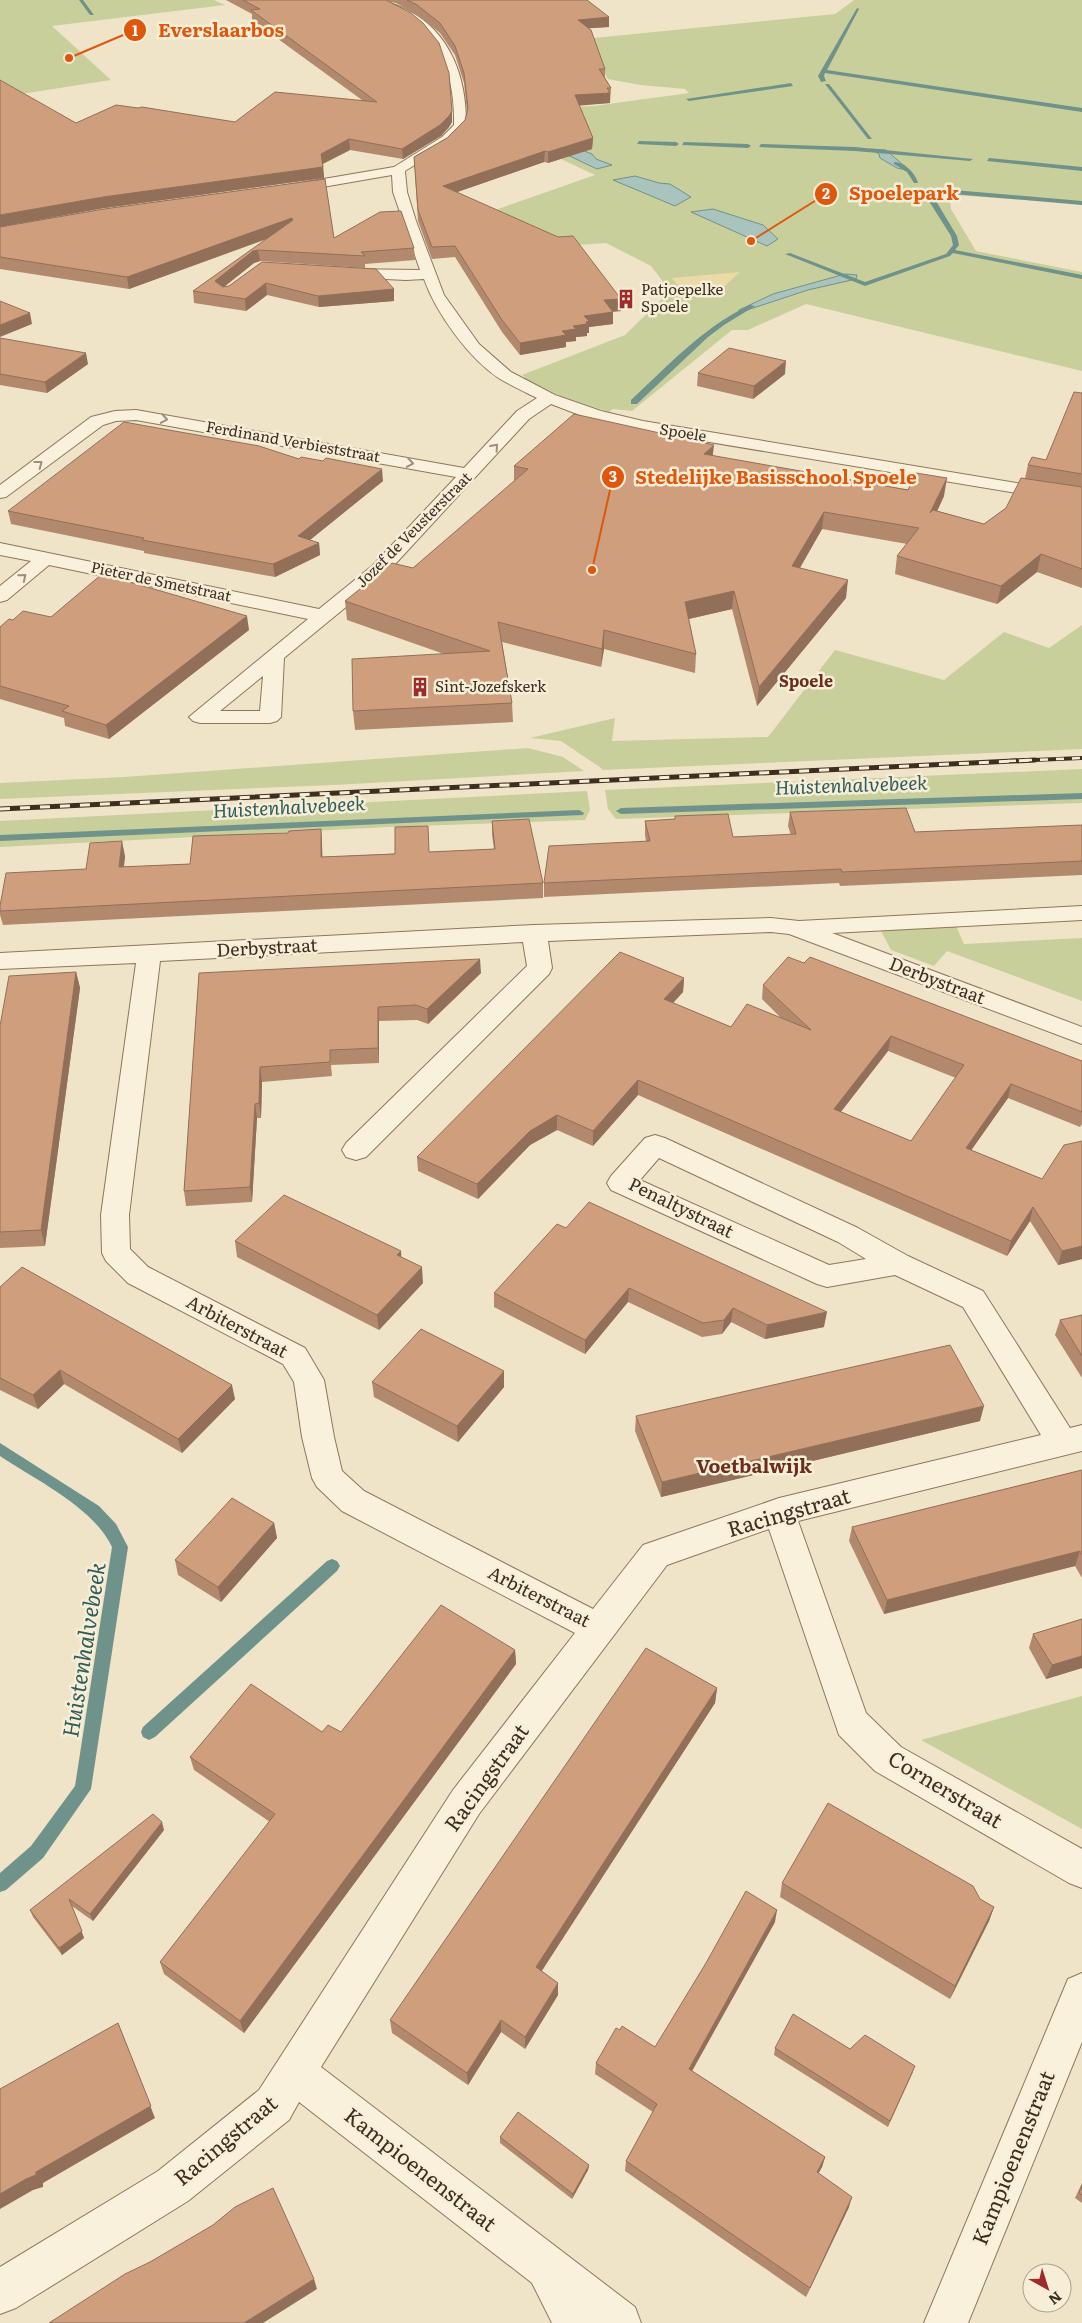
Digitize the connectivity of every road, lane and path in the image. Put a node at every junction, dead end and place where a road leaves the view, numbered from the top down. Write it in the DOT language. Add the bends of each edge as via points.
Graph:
graph roads {
  1 [pos="376,0"];
  2 [pos="398,170"];
  3 [pos="319,185"];
  4 [pos="372,188"];
  5 [pos="274,191"];
  6 [pos="329,272"];
  7 [pos="429,274"];
  8 [pos="549,398"];
  9 [pos="470,474"];
  10 [pos="0,493"];
  11 [pos="1082,499"];
  12 [pos="0,549"];
  13 [pos="46,559"];
  14 [pos="0,596"];
  15 [pos="323,616"];
  16 [pos="274,657"];
  17 [pos="1082,913"];
  18 [pos="793,927"];
  19 [pos="534,933"];
  20 [pos="149,955"];
  21 [pos="0,961"];
  22 [pos="1082,1036"];
  23 [pos="356,1150"];
  24 [pos="898,1264"];
  25 [pos="1072,1441"];
  26 [pos="779,1512"];
  27 [pos="599,1629"];
  28 [pos="1082,1870"];
  29 [pos="1082,1993"];
  30 [pos="295,2073"];
  31 [pos="546,2266"];
  32 [pos="0,2292"];
  33 [pos="576,2323"];
  34 [pos="619,2323"];
  35 [pos="946,2323"];
  1 -- 2 [label="street" via="416,19 429,29 447,52 457,83 460,122 457,130"];
  2 -- 3 [label="street"];
  2 -- 7 [label="street, Spoele" via="396,191"];
  3 -- 4 [label="street"];
  3 -- 5 [label="street"];
  6 -- 7 [label="street"];
  7 -- 8 [label="street, Spoele" via="437,295 473,347 505,376"];
  9 -- 8 [label="street, Jozef de Veusterstraat, one-way" via="523,415"];
  8 -- 11 [label="street, Spoele" via="596,415 643,426"];
  10 -- 9 [label="street, Ferdinand Verbieststraat, one-way" via="97,421 136,414"];
  9 -- 15 [label="street, Jozef de Veusterstraat" via="379,570"];
  12 -- 13 [label="street, Pieter de Smetstraat"];
  14 -- 13 [label="street, one-way"];
  13 -- 15 [label="street, Pieter de Smetstraat"];
  15 -- 16 [label="street, Jozef de Veusterstraat"];
  17 -- 18 [label="street, Derbystraat"];
  18 -- 19 [label="street, Derbystraat" via="771,924"];
  18 -- 22 [label="street, Derbystraat"];
  19 -- 20 [label="street, Derbystraat"];
  19 -- 23 [label="street" via="540,968"];
  20 -- 21 [label="street, Derbystraat"];
  20 -- 27 [label="street, Arbiterstraat" via="115,1214 116,1253 138,1275 294,1356 309,1380 328,1478 354,1501"];
  24 -- 24 [label="street, Penaltystraat" via="848,1235 655,1145 621,1183 827,1276"];
  24 -- 25 [label="street, Penaltystraat" via="973,1299"];
  25 -- 26 [label="street, Racingstraat"];
  26 -- 27 [label="street, Racingstraat" via="655,1555"];
  26 -- 28 [label="street, Cornerstraat" via="852,1723 888,1759"];
  27 -- 30 [label="street, Racingstraat" via="466,1802"];
  29 -- 35 [label="street, Kampioenenstraat"];
  30 -- 31 [label="street, Kampioenenstraat"];
  30 -- 32 [label="street, Racingstraat" via="274,2105 173,2186"];
  31 -- 33 [label="street, Kampioenenstraat"];
  31 -- 34 [label="street, Kampioenenstraat"];
}
